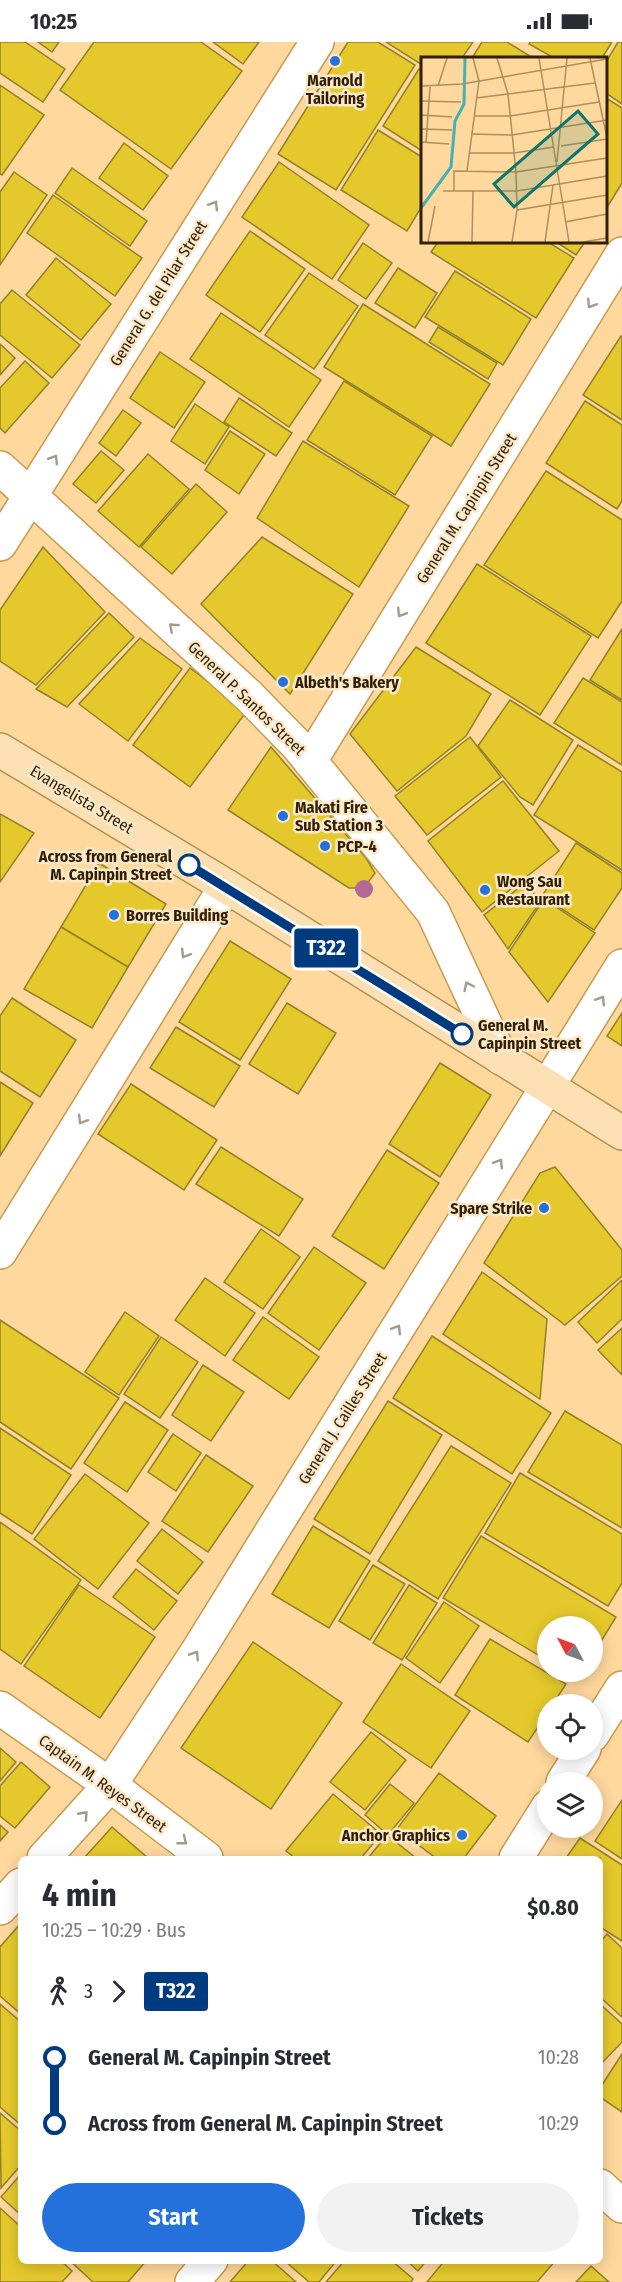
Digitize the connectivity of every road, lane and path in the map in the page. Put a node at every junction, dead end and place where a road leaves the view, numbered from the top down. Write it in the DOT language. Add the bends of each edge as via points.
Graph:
graph roads {
  1 [pos="317,42"];
  2 [pos="622,254"];
  3 [pos="0,468"];
  4 [pos="30,497"];
  5 [pos="0,544"];
  6 [pos="0,750"];
  7 [pos="310,761"];
  8 [pos="226,886"];
  9 [pos="622,966"];
  10 [pos="501,1058"];
  11 [pos="547,1085"];
  12 [pos="622,1133"];
  13 [pos="0,1252"];
  14 [pos="622,1688"];
  15 [pos="0,1708"];
  16 [pos="603,1718"];
  17 [pos="110,1785"];
  18 [pos="537,1825"];
  19 [pos="47,1856"];
  20 [pos="203,1856"];
  21 [pos="517,1856"];
  22 [pos="18,1888"];
  23 [pos="0,1908"];
  24 [pos="603,2189"];
  25 [pos="622,2206"];
  26 [pos="208,2264"];
  27 [pos="192,2282"];
  4 -- 1 [label="street, General G. del Pilar Street, one-way"];
  2 -- 7 [label="street, General M. Capinpin Street, one-way"];
  3 -- 4 [label="street, General P. Santos Street"];
  4 -- 5 [label="street, General G. del Pilar Street"];
  7 -- 4 [label="street, General P. Santos Street, one-way" via="249,696"];
  6 -- 8 [label="main road, Evangelista Street"];
  10 -- 7 [label="street, General P. Santos Street, one-way" via="433,912"];
  8 -- 10 [label="main road, Evangelista Street"];
  8 -- 13 [label="street, one-way"];
  11 -- 9 [label="street, General J. Cailles Street, one-way"];
  10 -- 11 [label="main road, Evangelista Street"];
  11 -- 12 [label="main road, Evangelista Street"];
  17 -- 11 [label="street, General J. Cailles Street, one-way" via="205,1639"];
  14 -- 16 [label="street"];
  15 -- 17 [label="street, Captain M. Reyes Street"];
  19 -- 17 [label="street, General J. Cailles Street, one-way"];
  17 -- 20 [label="street, Captain M. Reyes Street, one-way"];
  18 -- 21 [label="street"];
  22 -- 23 [label="street"];
  24 -- 25 [label="street"];
  26 -- 27 [label="street"];
}
